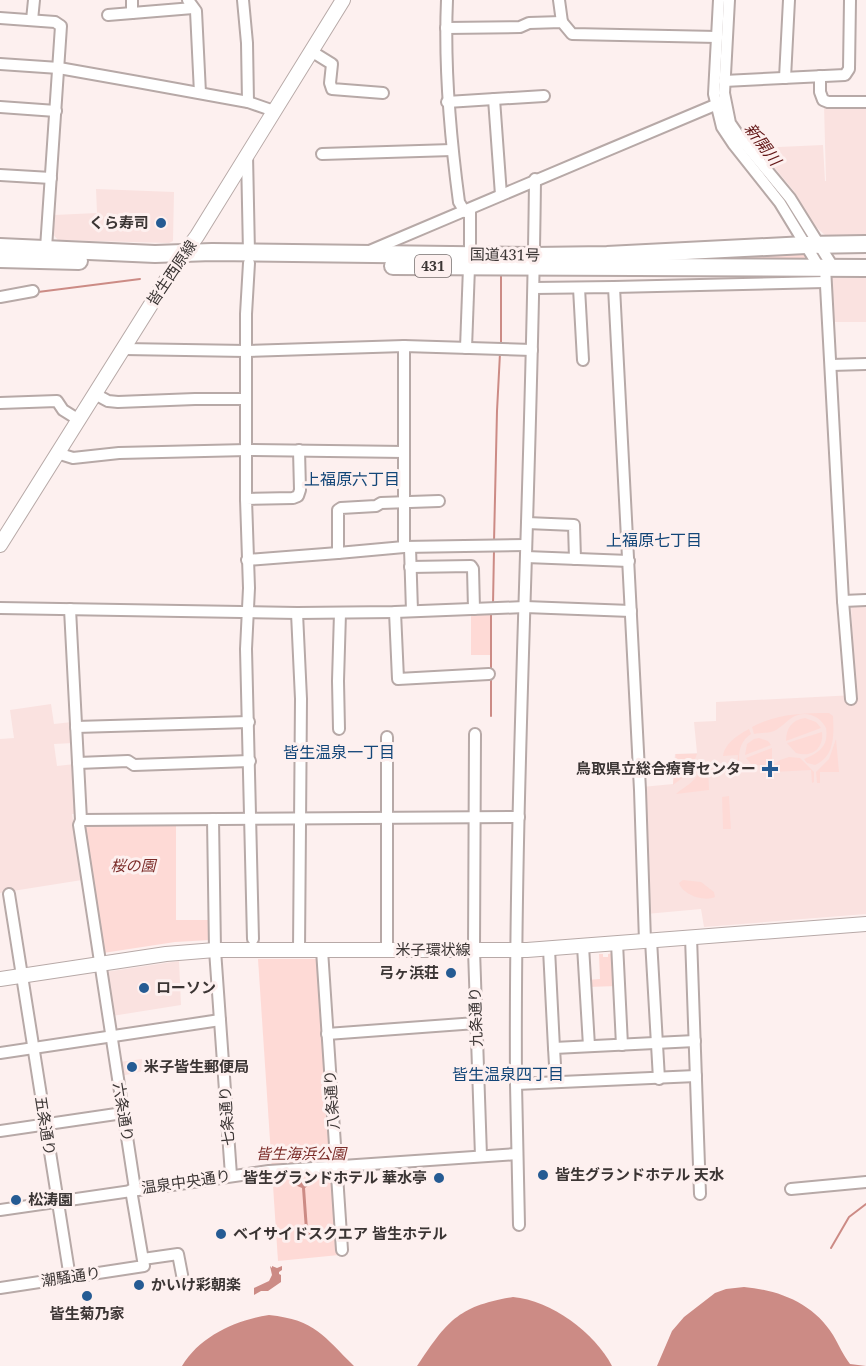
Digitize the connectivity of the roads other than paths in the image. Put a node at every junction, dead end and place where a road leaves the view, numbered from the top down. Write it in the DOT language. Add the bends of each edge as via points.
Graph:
graph roads {
  1 [pos="34,0"];
  2 [pos="132,0"];
  3 [pos="243,0"];
  4 [pos="343,0"];
  5 [pos="447,0"];
  6 [pos="559,0"];
  7 [pos="719,0"];
  8 [pos="729,0"];
  9 [pos="789,0"];
  10 [pos="850,0"];
  11 [pos="191,4"];
  12 [pos="132,13"];
  13 [pos="108,15"];
  14 [pos="0,18"];
  15 [pos="32,20"];
  16 [pos="562,22"];
  17 [pos="446,28"];
  18 [pos="717,37"];
  19 [pos="311,51"];
  20 [pos="0,64"];
  21 [pos="59,68"];
  22 [pos="820,76"];
  23 [pos="785,78"];
  24 [pos="724,81"];
  25 [pos="200,93"];
  26 [pos="383,93"];
  27 [pos="544,96"];
  28 [pos="494,99"];
  29 [pos="248,102"];
  30 [pos="447,102"];
  31 [pos="866,102"];
  32 [pos="720,104"];
  33 [pos="0,107"];
  34 [pos="56,111"];
  35 [pos="274,111"];
  36 [pos="452,150"];
  37 [pos="322,154"];
  38 [pos="247,155"];
  39 [pos="764,173"];
  40 [pos="0,175"];
  41 [pos="51,178"];
  42 [pos="535,180"];
  43 [pos="501,195"];
  44 [pos="467,211"];
  45 [pos="866,244"];
  46 [pos="0,247"];
  47 [pos="46,248"];
  48 [pos="362,254"];
  49 [pos="820,255"];
  50 [pos="181,258"];
  51 [pos="249,258"];
  52 [pos="0,259"];
  53 [pos="470,261"];
  54 [pos="534,262"];
  55 [pos="866,268"];
  56 [pos="614,287"];
  57 [pos="534,288"];
  58 [pos="579,288"];
  59 [pos="33,291"];
  60 [pos="0,297"];
  61 [pos="404,346"];
  62 [pos="466,348"];
  63 [pos="124,349"];
  64 [pos="532,350"];
  65 [pos="246,351"];
  66 [pos="583,360"];
  67 [pos="866,364"];
  68 [pos="831,365"];
  69 [pos="95,394"];
  70 [pos="246,399"];
  71 [pos="0,402"];
  72 [pos="79,420"];
  73 [pos="247,450"];
  74 [pos="298,450"];
  75 [pos="404,452"];
  76 [pos="57,453"];
  77 [pos="246,500"];
  78 [pos="439,501"];
  79 [pos="404,502"];
  80 [pos="527,523"];
  81 [pos="0,545"];
  82 [pos="407,548"];
  83 [pos="526,551"];
  84 [pos="338,553"];
  85 [pos="575,559"];
  86 [pos="247,560"];
  87 [pos="628,561"];
  88 [pos="410,567"];
  89 [pos="866,600"];
  90 [pos="843,601"];
  91 [pos="525,607"];
  92 [pos="0,608"];
  93 [pos="70,609"];
  94 [pos="474,609"];
  95 [pos="631,610"];
  96 [pos="412,611"];
  97 [pos="248,612"];
  98 [pos="395,612"];
  99 [pos="297,613"];
  100 [pos="340,613"];
  101 [pos="489,674"];
  102 [pos="851,699"];
  103 [pos="249,722"];
  104 [pos="76,727"];
  105 [pos="339,729"];
  106 [pos="475,734"];
  107 [pos="387,737"];
  108 [pos="250,761"];
  109 [pos="78,763"];
  110 [pos="387,817"];
  111 [pos="519,817"];
  112 [pos="251,818"];
  113 [pos="301,818"];
  114 [pos="475,818"];
  115 [pos="213,819"];
  116 [pos="81,820"];
  117 [pos="9,894"];
  118 [pos="866,924"];
  119 [pos="690,937"];
  120 [pos="253,939"];
  121 [pos="648,940"];
  122 [pos="617,943"];
  123 [pos="583,946"];
  124 [pos="549,949"];
  125 [pos="215,950"];
  126 [pos="299,950"];
  127 [pos="322,950"];
  128 [pos="387,950"];
  129 [pos="474,950"];
  130 [pos="516,950"];
  131 [pos="99,963"];
  132 [pos="21,975"];
  133 [pos="0,979"];
  134 [pos="220,1020"];
  135 [pos="476,1023"];
  136 [pos="327,1034"];
  137 [pos="111,1037"];
  138 [pos="695,1041"];
  139 [pos="656,1043"];
  140 [pos="622,1045"];
  141 [pos="589,1046"];
  142 [pos="33,1048"];
  143 [pos="554,1048"];
  144 [pos="0,1053"];
  145 [pos="696,1076"];
  146 [pos="658,1079"];
  147 [pos="556,1082"];
  148 [pos="516,1084"];
  149 [pos="123,1113"];
  150 [pos="45,1125"];
  151 [pos="0,1131"];
  152 [pos="518,1154"];
  153 [pos="481,1156"];
  154 [pos="337,1165"];
  155 [pos="231,1175"];
  156 [pos="866,1182"];
  157 [pos="791,1189"];
  158 [pos="133,1190"];
  159 [pos="700,1194"];
  160 [pos="58,1201"];
  161 [pos="0,1210"];
  162 [pos="519,1225"];
  163 [pos="342,1250"];
  164 [pos="143,1263"];
  165 [pos="70,1278"];
  166 [pos="184,1285"];
  167 [pos="0,1288"];
  1 -- 15 [label="street"];
  2 -- 12 [label="street"];
  3 -- 29 [label="street"];
  4 -- 19 [label="main road, 皆生西原線"];
  5 -- 17 [label="street"];
  6 -- 16 [label="street"];
  7 -- 18 [label="street"];
  8 -- 24 [label="street"];
  9 -- 23 [label="street"];
  10 -- 22 [label="street" via="849,69 841,77"];
  11 -- 12 [label="street"];
  11 -- 25 [label="street" via="196,11"];
  12 -- 13 [label="street"];
  14 -- 15 [label="street"];
  15 -- 21 [label="street" via="60,23"];
  16 -- 17 [label="street"];
  16 -- 18 [label="street" via="572,34"];
  17 -- 30 [label="street"];
  18 -- 32 [label="street" via="714,94"];
  19 -- 26 [label="street" via="332,64 332,89"];
  19 -- 35 [label="main road, 皆生西原線"];
  20 -- 21 [label="street"];
  21 -- 25 [label="street"];
  21 -- 34 [label="street"];
  22 -- 23 [label="street"];
  22 -- 31 [label="street" via="823,100"];
  23 -- 24 [label="street"];
  24 -- 32 [label="street"];
  25 -- 29 [label="street"];
  27 -- 28 [label="street"];
  28 -- 30 [label="street"];
  28 -- 43 [label="street"];
  29 -- 35 [label="street"];
  30 -- 36 [label="street"];
  32 -- 39 [label="street" via="722,127 728,137"];
  32 -- 42 [label="street"];
  33 -- 34 [label="street"];
  34 -- 41 [label="street"];
  35 -- 38 [label="main road, 皆生西原線"];
  36 -- 37 [label="street"];
  36 -- 44 [label="street" via="459,202"];
  38 -- 50 [label="main road, 皆生西原線"];
  38 -- 51 [label="street"];
  39 -- 49 [label="street" via="780,203"];
  39 -- 49 [label="street" via="790,198"];
  40 -- 41 [label="street"];
  41 -- 47 [label="street"];
  42 -- 43 [label="street"];
  42 -- 54 [label="street"];
  43 -- 44 [label="street"];
  44 -- 48 [label="street"];
  44 -- 53 [label="street"];
  45 -- 49 [label="highway, 国道431号 / 431"];
  46 -- 47 [label="highway, 国道431号 / 431"];
  47 -- 50 [label="highway, 国道431号 / 431"];
  48 -- 51 [label="highway, 国道431号 / 431"];
  48 -- 53 [label="highway, 国道431号 / 431"];
  49 -- 54 [label="highway, 国道431号 / 431"];
  49 -- 54 [label="highway, 国道431号 / 431" via="619,254"];
  49 -- 55 [label="highway, 国道431号 / 431"];
  49 -- 56 [label="street"];
  49 -- 68 [label="street"];
  50 -- 51 [label="highway, 国道431号 / 431"];
  50 -- 52 [label="highway, 国道431号 / 431"];
  50 -- 63 [label="main road, 皆生西原線"];
  51 -- 53 [label="highway, 国道431号 / 431"];
  51 -- 65 [label="street"];
  53 -- 54 [label="highway, 国道431号 / 431"];
  53 -- 62 [label="street"];
  54 -- 57 [label="street"];
  56 -- 58 [label="street"];
  56 -- 87 [label="street"];
  57 -- 58 [label="street"];
  57 -- 64 [label="street"];
  58 -- 66 [label="street"];
  59 -- 60 [label="street"];
  61 -- 62 [label="street"];
  61 -- 65 [label="street"];
  61 -- 75 [label="street"];
  62 -- 64 [label="street"];
  63 -- 65 [label="street"];
  63 -- 69 [label="main road, 皆生西原線"];
  64 -- 80 [label="street"];
  65 -- 70 [label="street"];
  67 -- 68 [label="street"];
  68 -- 90 [label="street"];
  69 -- 70 [label="street" via="118,402"];
  69 -- 72 [label="main road, 皆生西原線"];
  70 -- 73 [label="street"];
  71 -- 72 [label="street" via="57,401"];
  72 -- 76 [label="main road, 皆生西原線"];
  73 -- 74 [label="street"];
  73 -- 76 [label="street" via="73,458"];
  73 -- 77 [label="street"];
  74 -- 75 [label="street"];
  74 -- 77 [label="street" via="298,495"];
  75 -- 79 [label="street"];
  76 -- 81 [label="main road, 皆生西原線"];
  77 -- 86 [label="street"];
  78 -- 79 [label="street"];
  79 -- 82 [label="street"];
  79 -- 84 [label="street" via="339,509"];
  80 -- 83 [label="street"];
  80 -- 85 [label="street" via="573,525"];
  82 -- 83 [label="street"];
  82 -- 84 [label="street"];
  82 -- 88 [label="street"];
  83 -- 85 [label="street"];
  83 -- 91 [label="street"];
  84 -- 86 [label="street"];
  85 -- 87 [label="street"];
  86 -- 97 [label="street"];
  87 -- 95 [label="street"];
  88 -- 94 [label="street" via="471,566"];
  88 -- 96 [label="street"];
  89 -- 90 [label="street"];
  90 -- 102 [label="street"];
  91 -- 94 [label="street"];
  91 -- 95 [label="street"];
  91 -- 111 [label="street"];
  92 -- 93 [label="street"];
  93 -- 97 [label="street"];
  93 -- 104 [label="street, 六条通り"];
  94 -- 96 [label="street"];
  95 -- 121 [label="street"];
  96 -- 98 [label="street"];
  97 -- 99 [label="street"];
  97 -- 103 [label="street"];
  98 -- 100 [label="street"];
  98 -- 101 [label="street" via="398,680"];
  99 -- 100 [label="street"];
  99 -- 113 [label="street"];
  100 -- 105 [label="street"];
  103 -- 104 [label="street"];
  103 -- 108 [label="street"];
  104 -- 109 [label="street, 六条通り"];
  106 -- 114 [label="street, 九条通り"];
  107 -- 110 [label="street"];
  108 -- 109 [label="street"];
  108 -- 112 [label="street"];
  109 -- 116 [label="street, 六条通り"];
  110 -- 113 [label="street"];
  110 -- 114 [label="street"];
  110 -- 128 [label="street"];
  111 -- 114 [label="street"];
  111 -- 130 [label="street"];
  112 -- 113 [label="street"];
  112 -- 115 [label="street"];
  112 -- 120 [label="street"];
  113 -- 126 [label="street"];
  114 -- 129 [label="street, 九条通り"];
  115 -- 116 [label="street"];
  115 -- 125 [label="street, 七条通り"];
  116 -- 131 [label="street, 六条通り"];
  117 -- 132 [label="street, 五条通り"];
  118 -- 119 [label="main road, 米子環状線"];
  119 -- 121 [label="main road, 米子環状線"];
  119 -- 138 [label="street"];
  121 -- 122 [label="main road, 米子環状線"];
  121 -- 139 [label="street"];
  122 -- 123 [label="main road, 米子環状線"];
  122 -- 140 [label="street"];
  123 -- 124 [label="main road, 米子環状線"];
  123 -- 141 [label="street"];
  124 -- 130 [label="main road, 米子環状線"];
  124 -- 143 [label="street"];
  125 -- 126 [label="main road, 米子環状線"];
  125 -- 131 [label="main road, 米子環状線"];
  125 -- 134 [label="street, 七条通り"];
  126 -- 127 [label="main road, 米子環状線"];
  127 -- 128 [label="main road, 米子環状線"];
  127 -- 136 [label="street, 八条通り"];
  128 -- 129 [label="main road, 米子環状線"];
  129 -- 130 [label="main road, 米子環状線"];
  129 -- 135 [label="street, 九条通り"];
  130 -- 148 [label="street"];
  131 -- 132 [label="main road, 米子環状線"];
  131 -- 137 [label="street, 六条通り"];
  132 -- 133 [label="main road, 米子環状線"];
  132 -- 142 [label="street, 五条通り"];
  134 -- 137 [label="street"];
  134 -- 155 [label="street, 七条通り"];
  135 -- 136 [label="street"];
  135 -- 153 [label="street, 九条通り"];
  136 -- 154 [label="street, 八条通り"];
  137 -- 142 [label="street"];
  137 -- 149 [label="street, 六条通り"];
  138 -- 139 [label="street"];
  138 -- 145 [label="street"];
  139 -- 140 [label="street"];
  139 -- 146 [label="street"];
  140 -- 141 [label="street"];
  141 -- 143 [label="street"];
  142 -- 144 [label="street"];
  142 -- 150 [label="street, 五条通り"];
  143 -- 147 [label="street"];
  145 -- 146 [label="street"];
  145 -- 159 [label="street"];
  146 -- 147 [label="street"];
  147 -- 148 [label="street"];
  148 -- 152 [label="street"];
  149 -- 150 [label="street"];
  149 -- 158 [label="street, 六条通り"];
  150 -- 151 [label="street"];
  150 -- 160 [label="street, 五条通り"];
  152 -- 153 [label="street, 温泉中央通り"];
  152 -- 162 [label="street"];
  153 -- 154 [label="street, 温泉中央通り"];
  154 -- 155 [label="street, 温泉中央通り"];
  154 -- 163 [label="street, 八条通り"];
  155 -- 158 [label="street, 温泉中央通り"];
  156 -- 157 [label="street"];
  158 -- 160 [label="street, 温泉中央通り"];
  158 -- 164 [label="street, 六条通り"];
  160 -- 161 [label="street, 温泉中央通り"];
  160 -- 165 [label="street, 五条通り"];
  164 -- 165 [label="street, 潮騒通り"];
  164 -- 166 [label="street, 潮騒通り" via="178,1254"];
  165 -- 167 [label="street, 潮騒通り"];
}
